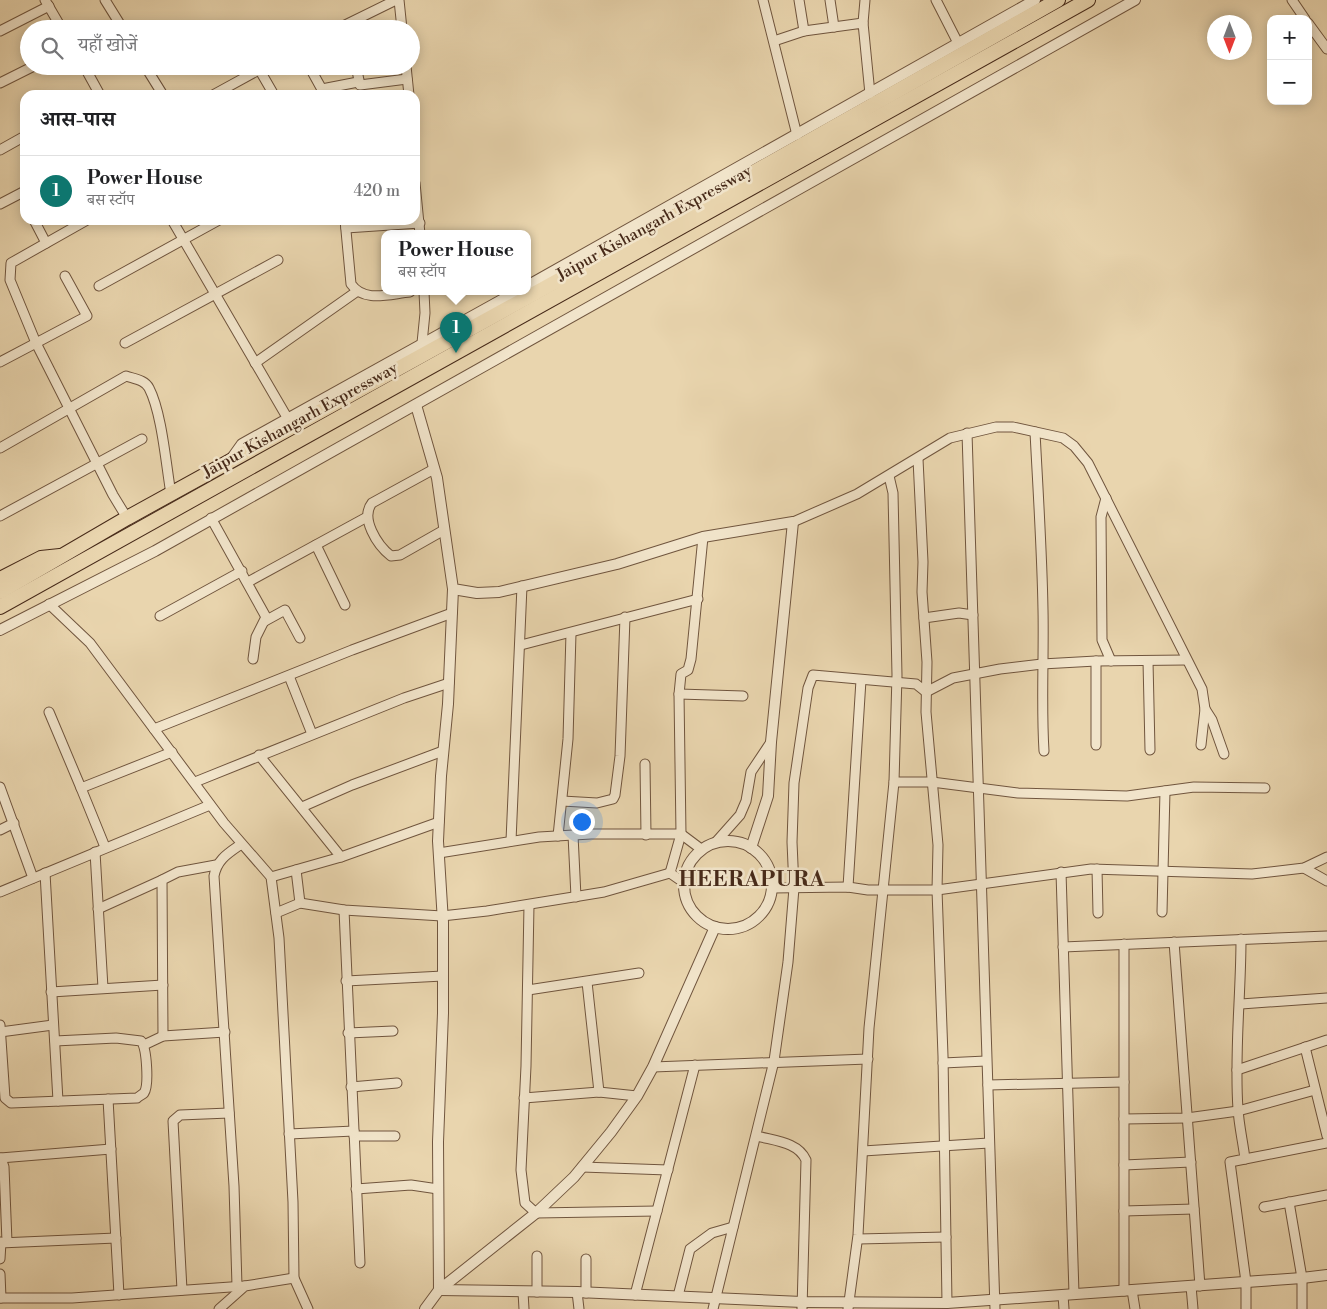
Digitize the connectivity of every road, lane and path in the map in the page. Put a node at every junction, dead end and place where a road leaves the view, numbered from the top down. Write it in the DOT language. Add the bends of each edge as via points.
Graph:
graph roads {
  1 [pos="105,0"];
  2 [pos="398,0"];
  3 [pos="763,0"];
  4 [pos="799,0"];
  5 [pos="830,0"];
  6 [pos="865,0"];
  7 [pos="936,0"];
  8 [pos="1036,0"];
  9 [pos="1058,0"];
  10 [pos="1088,0"];
  11 [pos="1135,0"];
  12 [pos="1292,0"];
  13 [pos="47,3"];
  14 [pos="1024,3"];
  15 [pos="1302,15"];
  16 [pos="57,20"];
  17 [pos="117,20"];
  18 [pos="360,20"];
  19 [pos="401,20"];
  20 [pos="863,23"];
  21 [pos="834,27"];
  22 [pos="1312,28"];
  23 [pos="0,31"];
  24 [pos="804,31"];
  25 [pos="774,41"];
  26 [pos="958,43"];
  27 [pos="1327,49"];
  28 [pos="20,73"];
  29 [pos="89,75"];
  30 [pos="151,75"];
  31 [pos="250,75"];
  32 [pos="266,75"];
  33 [pos="314,75"];
  34 [pos="357,75"];
  35 [pos="407,75"];
  36 [pos="407,80"];
  37 [pos="358,82"];
  38 [pos="0,83"];
  39 [pos="96,90"];
  40 [pos="160,90"];
  41 [pos="222,90"];
  42 [pos="272,90"];
  43 [pos="322,90"];
  44 [pos="330,90"];
  45 [pos="408,90"];
  46 [pos="870,94"];
  47 [pos="797,135"];
  48 [pos="20,139"];
  49 [pos="0,150"];
  50 [pos="20,194"];
  51 [pos="0,204"];
  52 [pos="37,225"];
  53 [pos="78,225"];
  54 [pos="175,225"];
  55 [pos="209,225"];
  56 [pos="346,225"];
  57 [pos="183,238"];
  58 [pos="46,243"];
  59 [pos="278,260"];
  60 [pos="65,276"];
  61 [pos="531,284"];
  62 [pos="99,286"];
  63 [pos="356,292"];
  64 [pos="214,293"];
  65 [pos="381,295"];
  66 [pos="424,295"];
  67 [pos="510,295"];
  68 [pos="36,343"];
  69 [pos="125,343"];
  70 [pos="422,343"];
  71 [pos="0,362"];
  72 [pos="255,363"];
  73 [pos="416,405"];
  74 [pos="68,410"];
  75 [pos="288,419"];
  76 [pos="1035,432"];
  77 [pos="967,433"];
  78 [pos="142,439"];
  79 [pos="0,448"];
  80 [pos="918,459"];
  81 [pos="229,462"];
  82 [pos="96,464"];
  83 [pos="434,469"];
  84 [pos="889,476"];
  85 [pos="171,494"];
  86 [pos="1106,498"];
  87 [pos="0,516"];
  88 [pos="367,517"];
  89 [pos="127,518"];
  90 [pos="211,518"];
  91 [pos="793,522"];
  92 [pos="444,530"];
  93 [pos="703,537"];
  94 [pos="316,545"];
  95 [pos="66,556"];
  96 [pos="242,571"];
  97 [pos="0,580"];
  98 [pos="248,582"];
  99 [pos="522,586"];
  100 [pos="453,589"];
  101 [pos="0,592"];
  102 [pos="698,599"];
  103 [pos="49,604"];
  104 [pos="345,605"];
  105 [pos="0,607"];
  106 [pos="452,613"];
  107 [pos="973,615"];
  108 [pos="160,616"];
  109 [pos="625,617"];
  110 [pos="924,618"];
  111 [pos="264,621"];
  112 [pos="0,630"];
  113 [pos="571,633"];
  114 [pos="300,638"];
  115 [pos="520,645"];
  116 [pos="253,659"];
  117 [pos="1186,660"];
  118 [pos="1096,661"];
  119 [pos="1111,661"];
  120 [pos="1148,661"];
  121 [pos="1042,664"];
  122 [pos="974,674"];
  123 [pos="289,676"];
  124 [pos="862,680"];
  125 [pos="449,683"];
  126 [pos="897,683"];
  127 [pos="926,692"];
  128 [pos="679,694"];
  129 [pos="743,696"];
  130 [pos="1205,709"];
  131 [pos="49,712"];
  132 [pos="154,729"];
  133 [pos="312,734"];
  134 [pos="771,742"];
  135 [pos="1096,745"];
  136 [pos="1201,745"];
  137 [pos="1150,750"];
  138 [pos="1044,751"];
  139 [pos="172,752"];
  140 [pos="443,752"];
  141 [pos="1224,754"];
  142 [pos="259,755"];
  143 [pos="645,764"];
  144 [pos="195,782"];
  145 [pos="894,782"];
  146 [pos="932,782"];
  147 [pos="0,787"];
  148 [pos="81,788"];
  149 [pos="978,788"];
  150 [pos="1265,788"];
  151 [pos="1165,791"];
  152 [pos="562,801"];
  153 [pos="210,805"];
  154 [pos="302,807"];
  155 [pos="439,822"];
  156 [pos="14,823"];
  157 [pos="0,830"];
  158 [pos="681,834"];
  159 [pos="573,835"];
  160 [pos="646,835"];
  161 [pos="558,836"];
  162 [pos="511,841"];
  163 [pos="716,842"];
  164 [pos="240,845"];
  165 [pos="105,847"];
  166 [pos="751,848"];
  167 [pos="701,849"];
  168 [pos="95,852"];
  169 [pos="439,853"];
  170 [pos="341,857"];
  171 [pos="1327,857"];
  172 [pos="216,865"];
  173 [pos="1304,868"];
  174 [pos="1097,869"];
  175 [pos="296,870"];
  176 [pos="1163,870"];
  177 [pos="1061,872"];
  178 [pos="45,873"];
  179 [pos="670,873"];
  180 [pos="271,877"];
  181 [pos="33,878"];
  182 [pos="162,880"];
  183 [pos="1327,880"];
  184 [pos="683,882"];
  185 [pos="981,884"];
  186 [pos="848,887"];
  187 [pos="772,888"];
  188 [pos="794,888"];
  189 [pos="883,889"];
  190 [pos="937,890"];
  191 [pos="0,892"];
  192 [pos="576,897"];
  193 [pos="300,903"];
  194 [pos="529,904"];
  195 [pos="98,909"];
  196 [pos="344,910"];
  197 [pos="1162,912"];
  198 [pos="276,913"];
  199 [pos="1098,913"];
  200 [pos="442,916"];
  201 [pos="715,927"];
  202 [pos="1327,936"];
  203 [pos="1241,939"];
  204 [pos="1174,942"];
  205 [pos="1124,944"];
  206 [pos="1063,947"];
  207 [pos="639,973"];
  208 [pos="443,976"];
  209 [pos="346,981"];
  210 [pos="587,982"];
  211 [pos="163,985"];
  212 [pos="103,988"];
  213 [pos="528,990"];
  214 [pos="51,992"];
  215 [pos="1327,998"];
  216 [pos="1241,1004"];
  217 [pos="0,1025"];
  218 [pos="53,1025"];
  219 [pos="393,1031"];
  220 [pos="0,1032"];
  221 [pos="225,1032"];
  222 [pos="348,1033"];
  223 [pos="163,1036"];
  224 [pos="1327,1040"];
  225 [pos="55,1041"];
  226 [pos="144,1045"];
  227 [pos="1305,1047"];
  228 [pos="868,1059"];
  229 [pos="774,1061"];
  230 [pos="986,1061"];
  231 [pos="943,1063"];
  232 [pos="695,1065"];
  233 [pos="654,1067"];
  234 [pos="1237,1070"];
  235 [pos="1124,1082"];
  236 [pos="397,1083"];
  237 [pos="1068,1084"];
  238 [pos="988,1085"];
  239 [pos="351,1087"];
  240 [pos="1315,1090"];
  241 [pos="599,1092"];
  242 [pos="637,1096"];
  243 [pos="524,1098"];
  244 [pos="108,1099"];
  245 [pos="58,1101"];
  246 [pos="10,1103"];
  247 [pos="0,1104"];
  248 [pos="1238,1111"];
  249 [pos="229,1113"];
  250 [pos="1187,1118"];
  251 [pos="1124,1119"];
  252 [pos="290,1134"];
  253 [pos="354,1134"];
  254 [pos="395,1136"];
  255 [pos="757,1136"];
  256 [pos="1327,1136"];
  257 [pos="990,1143"];
  258 [pos="1327,1143"];
  259 [pos="944,1146"];
  260 [pos="110,1149"];
  261 [pos="863,1151"];
  262 [pos="0,1158"];
  263 [pos="1245,1159"];
  264 [pos="1191,1162"];
  265 [pos="1124,1164"];
  266 [pos="582,1167"];
  267 [pos="668,1170"];
  268 [pos="356,1189"];
  269 [pos="438,1189"];
  270 [pos="1327,1195"];
  271 [pos="1289,1202"];
  272 [pos="1264,1207"];
  273 [pos="1194,1209"];
  274 [pos="657,1211"];
  275 [pos="1124,1211"];
  276 [pos="536,1213"];
  277 [pos="733,1227"];
  278 [pos="946,1237"];
  279 [pos="116,1238"];
  280 [pos="858,1239"];
  281 [pos="3,1242"];
  282 [pos="537,1256"];
  283 [pos="0,1259"];
  284 [pos="586,1259"];
  285 [pos="360,1263"];
  286 [pos="0,1274"];
  287 [pos="1327,1275"];
  288 [pos="294,1278"];
  289 [pos="1302,1278"];
  290 [pos="1246,1282"];
  291 [pos="241,1286"];
  292 [pos="1196,1286"];
  293 [pos="182,1290"];
  294 [pos="439,1290"];
  295 [pos="1128,1290"];
  296 [pos="523,1292"];
  297 [pos="537,1292"];
  298 [pos="581,1292"];
  299 [pos="1074,1294"];
  300 [pos="119,1295"];
  301 [pos="635,1295"];
  302 [pos="1063,1295"];
  303 [pos="678,1296"];
  304 [pos="1,1298"];
  305 [pos="72,1298"];
  306 [pos="716,1298"];
  307 [pos="754,1298"];
  308 [pos="994,1304"];
  309 [pos="802,1306"];
  310 [pos="848,1306"];
  311 [pos="947,1306"];
  312 [pos="429,1308"];
  313 [pos="74,1309"];
  314 [pos="220,1309"];
  315 [pos="308,1309"];
  316 [pos="524,1309"];
  317 [pos="580,1309"];
  318 [pos="713,1309"];
  319 [pos="752,1309"];
  320 [pos="1064,1309"];
  321 [pos="1135,1309"];
  322 [pos="1193,1309"];
  323 [pos="1246,1309"];
  324 [pos="1302,1309"];
  1 -- 17 [label="street"];
  2 -- 18 [label="street"];
  2 -- 19 [label="street"];
  3 -- 25 [label="street"];
  4 -- 24 [label="street"];
  5 -- 21 [label="street"];
  6 -- 20 [label="street"];
  7 -- 26 [label="street"];
  8 -- 14 [label="street"];
  9 -- 81 [label="highway, Jaipur Kishangarh Expressway" via="700,203"];
  10 -- 105 [label="highway, Jaipur Kishangarh Expressway"];
  11 -- 73 [label="street"];
  12 -- 15 [label="street"];
  13 -- 16 [label="street"];
  13 -- 23 [label="street"];
  14 -- 26 [label="street"];
  20 -- 21 [label="street"];
  20 -- 46 [label="street"];
  21 -- 24 [label="street"];
  22 -- 27 [label="street"];
  24 -- 25 [label="street"];
  25 -- 47 [label="street"];
  26 -- 46 [label="street"];
  28 -- 38 [label="street"];
  29 -- 39 [label="street"];
  30 -- 40 [label="street"];
  31 -- 41 [label="street"];
  32 -- 42 [label="street"];
  33 -- 43 [label="street"];
  34 -- 37 [label="street"];
  35 -- 36 [label="street"];
  36 -- 37 [label="street" via="360,85"];
  36 -- 45 [label="street"];
  37 -- 44 [label="street"];
  46 -- 47 [label="street"];
  47 -- 61 [label="street"];
  48 -- 49 [label="street"];
  50 -- 51 [label="street"];
  52 -- 58 [label="street"];
  53 -- 58 [label="street"];
  54 -- 57 [label="street"];
  55 -- 57 [label="street"];
  56 -- 63 [label="street" via="350,284"];
  57 -- 62 [label="street"];
  57 -- 64 [label="street"];
  58 -- 68 [label="street" via="11,263 9,271"];
  59 -- 64 [label="street"];
  60 -- 68 [label="street" via="87,316"];
  63 -- 65 [label="street" via="364,296"];
  63 -- 72 [label="street"];
  64 -- 69 [label="street"];
  64 -- 72 [label="street"];
  66 -- 70 [label="street"];
  67 -- 70 [label="street"];
  68 -- 71 [label="street"];
  68 -- 74 [label="street"];
  70 -- 75 [label="street"];
  72 -- 75 [label="street"];
  73 -- 83 [label="street"];
  73 -- 90 [label="street"];
  74 -- 79 [label="street"];
  74 -- 82 [label="street"];
  74 -- 85 [label="street" via="126,376 142,381 149,388 158,417"];
  75 -- 81 [label="street" via="242,444"];
  76 -- 77 [label="street" via="996,427"];
  76 -- 86 [label="street" via="1062,438 1074,446 1088,463"];
  76 -- 121 [label="street" via="1042,544"];
  77 -- 80 [label="street" via="950,438"];
  77 -- 107 [label="street"];
  78 -- 82 [label="street"];
  80 -- 84 [label="street"];
  80 -- 110 [label="street"];
  81 -- 85 [label="highway, Jaipur Kishangarh Expressway"];
  82 -- 87 [label="street"];
  82 -- 89 [label="street"];
  83 -- 88 [label="street" via="372,503"];
  83 -- 92 [label="street"];
  84 -- 91 [label="street"];
  84 -- 126 [label="street" via="893,493"];
  85 -- 89 [label="highway, Jaipur Kishangarh Expressway"];
  86 -- 117 [label="street"];
  86 -- 119 [label="street" via="1101,517 1102,640"];
  88 -- 92 [label="street" via="383,550 390,556 400,555"];
  88 -- 94 [label="street"];
  89 -- 95 [label="highway, Jaipur Kishangarh Expressway"];
  90 -- 96 [label="street"];
  90 -- 103 [label="street" via="155,551"];
  91 -- 93 [label="street"];
  91 -- 134 [label="street"];
  92 -- 100 [label="street"];
  93 -- 99 [label="street" via="617,564"];
  93 -- 102 [label="street"];
  94 -- 98 [label="street"];
  94 -- 104 [label="street"];
  95 -- 97 [label="highway" via="41,558"];
  95 -- 101 [label="highway, Jaipur Kishangarh Expressway"];
  96 -- 98 [label="street"];
  96 -- 108 [label="street"];
  98 -- 111 [label="street" via="263,609"];
  99 -- 100 [label="street" via="477,593"];
  99 -- 115 [label="street"];
  100 -- 106 [label="street"];
  102 -- 109 [label="street"];
  102 -- 128 [label="street" via="692,659 688,670 681,674"];
  103 -- 112 [label="street"];
  103 -- 132 [label="street" via="90,643"];
  106 -- 123 [label="street"];
  106 -- 125 [label="street"];
  107 -- 110 [label="street" via="959,613"];
  107 -- 122 [label="street"];
  109 -- 113 [label="street"];
  109 -- 152 [label="street" via="620,756 615,795 613,799 597,803"];
  110 -- 127 [label="street"];
  111 -- 114 [label="street" via="285,610"];
  111 -- 116 [label="street" via="256,637"];
  113 -- 115 [label="street"];
  113 -- 152 [label="street" via="568,739"];
  115 -- 162 [label="street"];
  117 -- 120 [label="street"];
  117 -- 130 [label="street" via="1202,689"];
  118 -- 119 [label="street"];
  118 -- 121 [label="street"];
  118 -- 135 [label="street"];
  119 -- 120 [label="street"];
  120 -- 137 [label="street"];
  121 -- 122 [label="street"];
  121 -- 138 [label="street"];
  122 -- 127 [label="street" via="953,678"];
  122 -- 149 [label="street"];
  123 -- 132 [label="street"];
  123 -- 133 [label="street"];
  124 -- 126 [label="street"];
  124 -- 186 [label="street"];
  124 -- 188 [label="street" via="814,675 808,688 794,782"];
  125 -- 133 [label="street"];
  125 -- 140 [label="street"];
  126 -- 127 [label="street" via="916,684"];
  126 -- 145 [label="street"];
  127 -- 146 [label="street"];
  128 -- 129 [label="street"];
  128 -- 158 [label="street"];
  130 -- 136 [label="street"];
  130 -- 141 [label="street"];
  131 -- 148 [label="street"];
  132 -- 139 [label="street"];
  133 -- 142 [label="street"];
  134 -- 163 [label="street" via="751,772 740,815"];
  134 -- 166 [label="street" via="768,796"];
  139 -- 144 [label="street"];
  139 -- 148 [label="street"];
  140 -- 154 [label="street"];
  140 -- 155 [label="street"];
  142 -- 144 [label="street"];
  142 -- 154 [label="street"];
  143 -- 160 [label="street"];
  144 -- 153 [label="street"];
  145 -- 146 [label="street"];
  145 -- 189 [label="street"];
  146 -- 149 [label="street"];
  146 -- 190 [label="street" via="938,845"];
  147 -- 156 [label="street"];
  148 -- 165 [label="street"];
  149 -- 151 [label="street" via="1018,793 1127,796"];
  149 -- 185 [label="street"];
  150 -- 151 [label="street" via="1194,787"];
  151 -- 176 [label="street"];
  152 -- 161 [label="street"];
  153 -- 164 [label="street"];
  153 -- 165 [label="street"];
  154 -- 170 [label="street"];
  155 -- 169 [label="street"];
  155 -- 170 [label="street"];
  156 -- 157 [label="street"];
  156 -- 181 [label="street"];
  158 -- 160 [label="street"];
  158 -- 167 [label="street"];
  158 -- 179 [label="street"];
  159 -- 160 [label="street"];
  159 -- 161 [label="street"];
  159 -- 192 [label="street"];
  161 -- 162 [label="street"];
  162 -- 169 [label="street"];
  163 -- 166 [label="street" via="733,841"];
  163 -- 167 [label="street"];
  164 -- 172 [label="street"];
  164 -- 180 [label="street"];
  165 -- 168 [label="street"];
  166 -- 187 [label="street" via="762,857 770,872"];
  167 -- 184 [label="street" via="688,863"];
  168 -- 178 [label="street"];
  168 -- 195 [label="street"];
  169 -- 200 [label="street"];
  170 -- 175 [label="street"];
  171 -- 173 [label="street"];
  172 -- 182 [label="street" via="178,872"];
  172 -- 221 [label="street" via="214,876"];
  173 -- 176 [label="street" via="1252,874"];
  173 -- 183 [label="street"];
  174 -- 176 [label="street"];
  174 -- 177 [label="street"];
  174 -- 199 [label="street"];
  175 -- 180 [label="street"];
  175 -- 193 [label="street"];
  176 -- 197 [label="street"];
  177 -- 185 [label="street"];
  177 -- 206 [label="street"];
  178 -- 181 [label="street"];
  178 -- 214 [label="street"];
  179 -- 184 [label="street"];
  179 -- 192 [label="street"];
  180 -- 198 [label="street"];
  181 -- 191 [label="street"];
  182 -- 195 [label="street"];
  182 -- 211 [label="street"];
  184 -- 201 [label="street" via="685,900 695,915"];
  185 -- 190 [label="street"];
  185 -- 230 [label="street"];
  186 -- 188 [label="street"];
  186 -- 189 [label="street"];
  187 -- 188 [label="street"];
  187 -- 201 [label="street" via="768,904 745,926"];
  188 -- 229 [label="street"];
  189 -- 190 [label="street"];
  189 -- 228 [label="street"];
  190 -- 231 [label="street"];
  192 -- 194 [label="street"];
  193 -- 196 [label="street"];
  193 -- 198 [label="street"];
  194 -- 200 [label="street"];
  194 -- 213 [label="street"];
  195 -- 212 [label="street"];
  196 -- 200 [label="street"];
  196 -- 209 [label="street"];
  198 -- 252 [label="street"];
  200 -- 208 [label="street"];
  201 -- 233 [label="street"];
  202 -- 203 [label="street"];
  203 -- 204 [label="street"];
  203 -- 216 [label="street"];
  204 -- 205 [label="street"];
  204 -- 250 [label="street"];
  205 -- 206 [label="street"];
  205 -- 235 [label="street"];
  206 -- 237 [label="street"];
  207 -- 210 [label="street"];
  208 -- 209 [label="street"];
  208 -- 269 [label="street"];
  209 -- 222 [label="street"];
  210 -- 213 [label="street"];
  210 -- 241 [label="street"];
  211 -- 212 [label="street"];
  211 -- 223 [label="street"];
  212 -- 214 [label="street"];
  213 -- 243 [label="street"];
  214 -- 218 [label="street"];
  215 -- 216 [label="street"];
  216 -- 234 [label="street"];
  217 -- 220 [label="street"];
  218 -- 220 [label="street"];
  218 -- 225 [label="street"];
  219 -- 222 [label="street"];
  220 -- 246 [label="street" via="5,1098"];
  221 -- 223 [label="street"];
  221 -- 249 [label="street"];
  222 -- 239 [label="street"];
  223 -- 226 [label="street"];
  224 -- 227 [label="street"];
  225 -- 226 [label="street" via="116,1038 141,1041"];
  225 -- 245 [label="street"];
  226 -- 244 [label="street" via="144,1094 137,1098"];
  227 -- 234 [label="street"];
  227 -- 240 [label="street"];
  228 -- 229 [label="street"];
  228 -- 261 [label="street"];
  229 -- 232 [label="street"];
  229 -- 255 [label="street"];
  230 -- 231 [label="street"];
  230 -- 238 [label="street"];
  231 -- 259 [label="street"];
  232 -- 233 [label="street"];
  232 -- 267 [label="street"];
  233 -- 242 [label="street"];
  234 -- 248 [label="street"];
  235 -- 237 [label="street"];
  235 -- 251 [label="street"];
  236 -- 239 [label="street"];
  237 -- 238 [label="street"];
  237 -- 299 [label="street"];
  238 -- 257 [label="street"];
  239 -- 253 [label="street"];
  240 -- 248 [label="street"];
  240 -- 256 [label="street"];
  241 -- 242 [label="street"];
  241 -- 243 [label="street"];
  242 -- 266 [label="street"];
  243 -- 276 [label="street" via="520,1170 525,1203"];
  244 -- 245 [label="street"];
  244 -- 260 [label="street"];
  245 -- 246 [label="street"];
  246 -- 247 [label="street"];
  248 -- 250 [label="street"];
  248 -- 263 [label="street"];
  249 -- 291 [label="street"];
  249 -- 293 [label="street" via="180,1115 173,1121"];
  250 -- 251 [label="street"];
  250 -- 264 [label="street"];
  251 -- 265 [label="street"];
  252 -- 253 [label="street"];
  252 -- 288 [label="street"];
  253 -- 254 [label="street"];
  253 -- 268 [label="street"];
  255 -- 277 [label="street"];
  255 -- 309 [label="street" via="793,1146 802,1151 806,1160"];
  257 -- 259 [label="street"];
  257 -- 308 [label="street"];
  258 -- 263 [label="street"];
  259 -- 261 [label="street"];
  259 -- 278 [label="street"];
  260 -- 262 [label="street"];
  260 -- 279 [label="street"];
  261 -- 280 [label="street"];
  262 -- 281 [label="street" via="5,1182"];
  263 -- 290 [label="street" via="1230,1162"];
  264 -- 265 [label="street"];
  264 -- 273 [label="street"];
  265 -- 275 [label="street"];
  266 -- 267 [label="street"];
  266 -- 276 [label="street"];
  267 -- 274 [label="street"];
  268 -- 269 [label="street" via="411,1186"];
  268 -- 285 [label="street"];
  269 -- 294 [label="street"];
  270 -- 271 [label="street"];
  271 -- 272 [label="street"];
  271 -- 289 [label="street"];
  273 -- 275 [label="street"];
  273 -- 292 [label="street"];
  274 -- 276 [label="street"];
  274 -- 301 [label="street"];
  275 -- 295 [label="street"];
  276 -- 294 [label="street"];
  277 -- 303 [label="street" via="712,1233 690,1249"];
  277 -- 306 [label="street"];
  278 -- 280 [label="street"];
  278 -- 311 [label="street"];
  279 -- 281 [label="street"];
  279 -- 300 [label="street"];
  280 -- 310 [label="street"];
  281 -- 283 [label="street"];
  282 -- 297 [label="street"];
  284 -- 298 [label="street"];
  286 -- 304 [label="street"];
  287 -- 289 [label="street"];
  288 -- 291 [label="street"];
  288 -- 315 [label="street"];
  289 -- 290 [label="street"];
  289 -- 324 [label="street"];
  290 -- 292 [label="street"];
  290 -- 323 [label="street"];
  291 -- 293 [label="street"];
  291 -- 314 [label="street"];
  292 -- 295 [label="street"];
  292 -- 322 [label="street"];
  293 -- 300 [label="street"];
  294 -- 296 [label="street"];
  294 -- 312 [label="street"];
  295 -- 299 [label="street"];
  295 -- 321 [label="street"];
  296 -- 297 [label="street"];
  296 -- 316 [label="street"];
  297 -- 298 [label="street"];
  298 -- 301 [label="street"];
  298 -- 317 [label="street"];
  299 -- 302 [label="street"];
  300 -- 305 [label="street"];
  301 -- 303 [label="street"];
  302 -- 308 [label="street"];
  302 -- 320 [label="street"];
  303 -- 306 [label="street"];
  304 -- 305 [label="street"];
  305 -- 313 [label="street"];
  306 -- 307 [label="street"];
  306 -- 318 [label="street"];
  307 -- 309 [label="street"];
  307 -- 319 [label="street"];
  308 -- 311 [label="street"];
  309 -- 310 [label="street"];
  310 -- 311 [label="street"];
}
